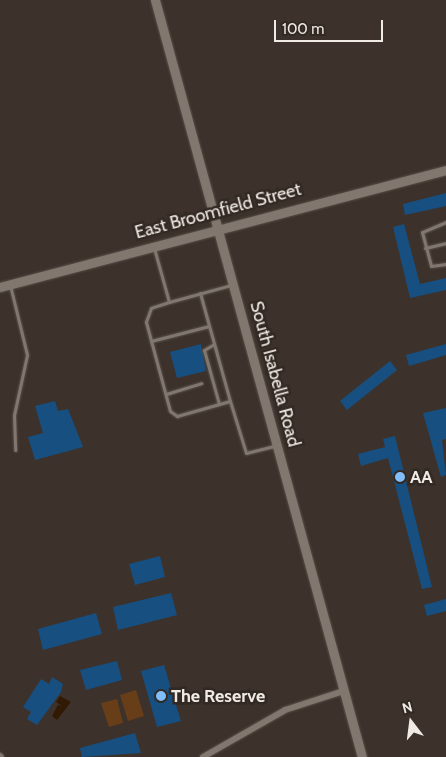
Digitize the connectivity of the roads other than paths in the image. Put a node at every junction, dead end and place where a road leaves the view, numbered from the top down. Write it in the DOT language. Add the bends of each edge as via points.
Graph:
graph roads {
  1 [pos="155,0"];
  2 [pos="446,170"];
  3 [pos="446,222"];
  4 [pos="218,227"];
  5 [pos="446,243"];
  6 [pos="154,245"];
  7 [pos="425,248"];
  8 [pos="446,264"];
  9 [pos="233,284"];
  10 [pos="5,286"];
  11 [pos="200,294"];
  12 [pos="168,302"];
  13 [pos="209,326"];
  14 [pos="152,342"];
  15 [pos="214,344"];
  16 [pos="201,384"];
  17 [pos="166,394"];
  18 [pos="230,401"];
  19 [pos="219,404"];
  20 [pos="277,446"];
  21 [pos="15,450"];
  22 [pos="344,691"];
  23 [pos="203,757"];
  24 [pos="362,757"];
  1 -- 4 [label="main road, South Isabella Road"];
  2 -- 4 [label="main road, East Broomfield Street"];
  3 -- 7 [label="lane" via="424,228"];
  4 -- 6 [label="main road, East Broomfield Street"];
  4 -- 9 [label="main road, South Isabella Road"];
  5 -- 7 [label="lane"];
  6 -- 10 [label="main road, East Broomfield Street"];
  6 -- 12 [label="lane"];
  7 -- 8 [label="lane" via="431,266"];
  9 -- 11 [label="lane"];
  9 -- 20 [label="main road, South Isabella Road"];
  10 -- 21 [label="lane" via="27,354 14,415"];
  11 -- 12 [label="lane"];
  11 -- 13 [label="lane"];
  12 -- 14 [label="lane" via="147,314"];
  13 -- 14 [label="lane"];
  13 -- 15 [label="lane"];
  14 -- 17 [label="lane"];
  15 -- 18 [label="lane"];
  15 -- 19 [label="lane" via="204,350"];
  16 -- 17 [label="lane"];
  17 -- 19 [label="lane" via="170,412 177,416"];
  18 -- 19 [label="lane"];
  18 -- 20 [label="lane" via="246,453"];
  20 -- 22 [label="main road, South Isabella Road"];
  22 -- 23 [label="street" via="285,710"];
  22 -- 24 [label="main road, South Isabella Road"];
}
